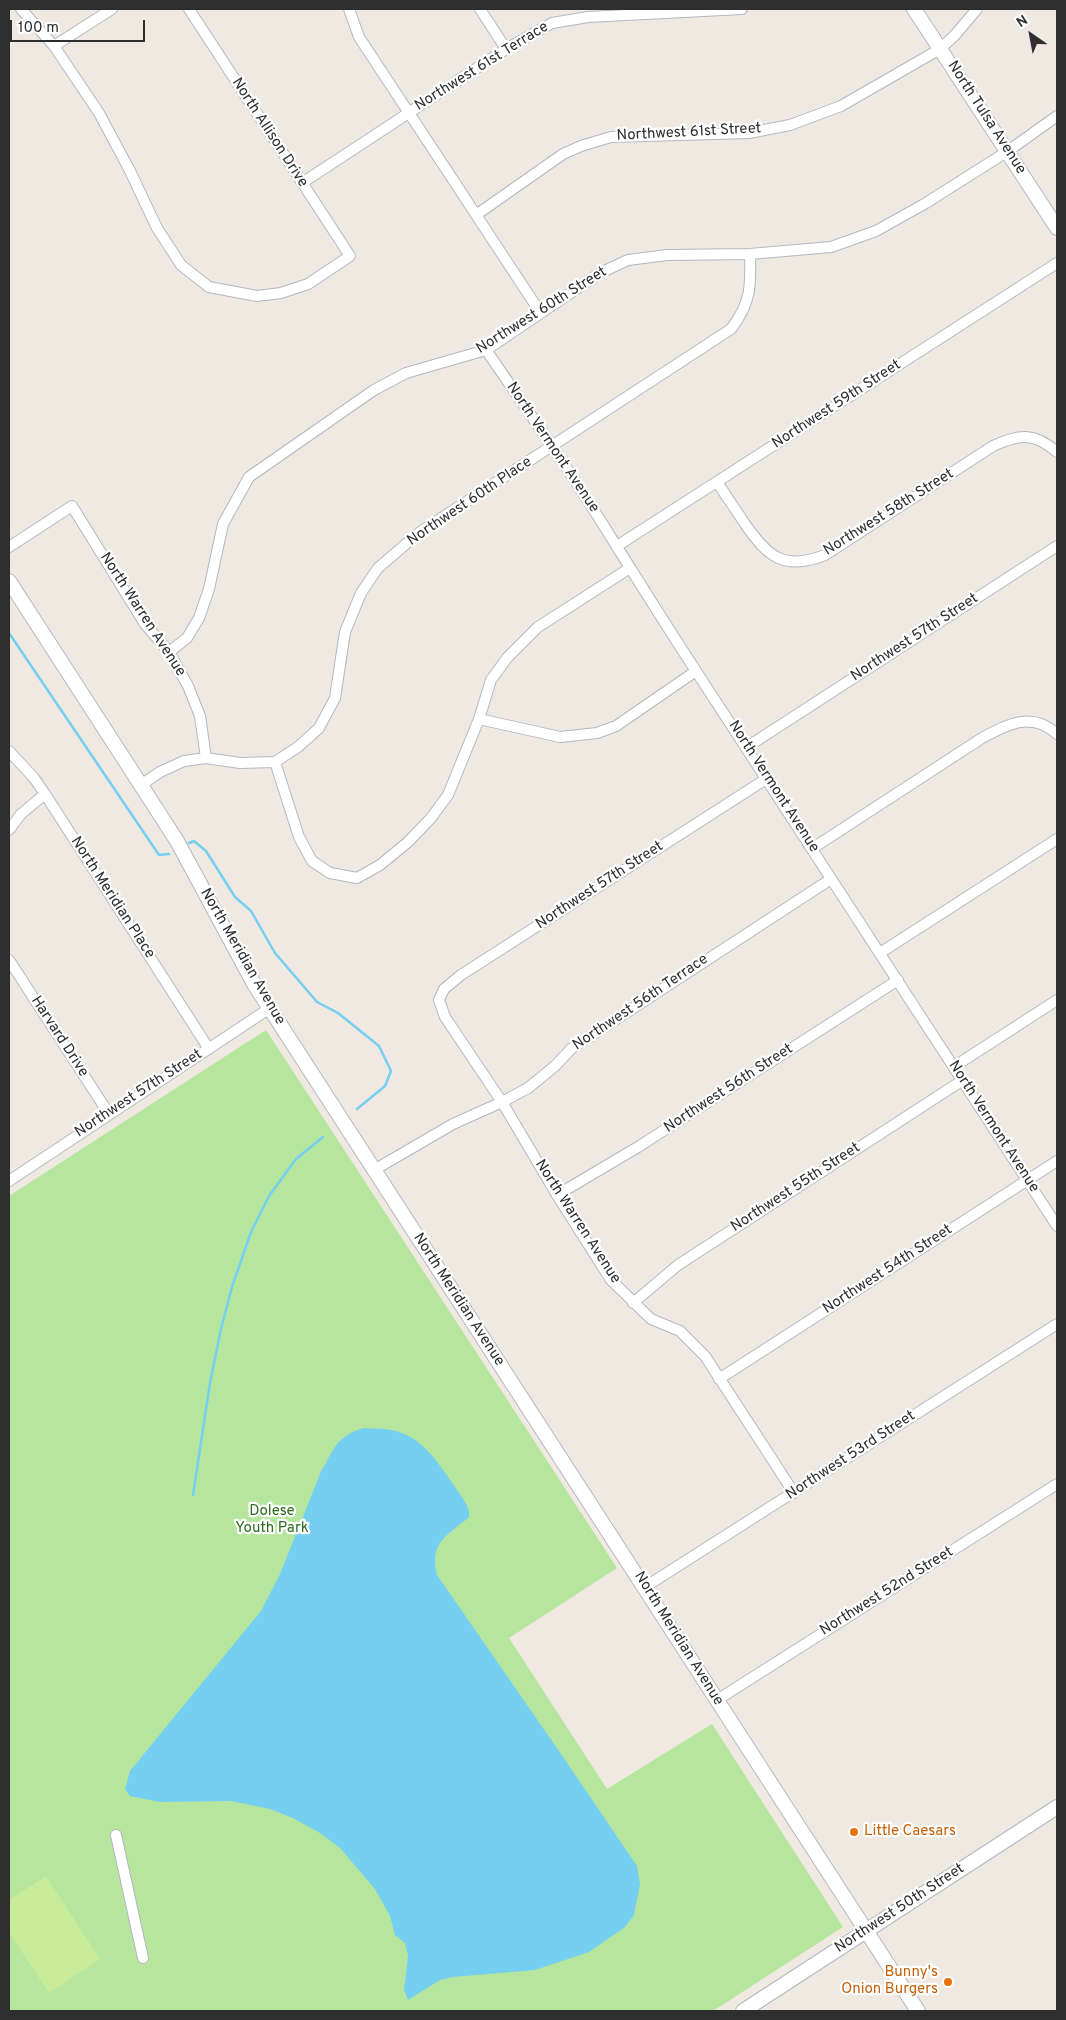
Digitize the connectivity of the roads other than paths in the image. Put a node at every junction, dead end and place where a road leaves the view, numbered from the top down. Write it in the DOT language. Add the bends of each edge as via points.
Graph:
graph roads {
  1 [pos="21,9"];
  2 [pos="112,9"];
  3 [pos="189,9"];
  4 [pos="349,9"];
  5 [pos="480,9"];
  6 [pos="742,9"];
  7 [pos="914,9"];
  8 [pos="977,9"];
  9 [pos="54,46"];
  10 [pos="506,49"];
  11 [pos="940,49"];
  12 [pos="409,114"];
  13 [pos="1057,116"];
  14 [pos="1008,151"];
  15 [pos="302,183"];
  16 [pos="476,214"];
  17 [pos="1057,228"];
  18 [pos="750,254"];
  19 [pos="1057,263"];
  20 [pos="540,312"];
  21 [pos="486,350"];
  22 [pos="553,447"];
  23 [pos="1057,452"];
  24 [pos="717,482"];
  25 [pos="617,546"];
  26 [pos="1057,546"];
  27 [pos="9,547"];
  28 [pos="630,568"];
  29 [pos="9,581"];
  30 [pos="169,652"];
  31 [pos="696,671"];
  32 [pos="479,719"];
  33 [pos="1057,734"];
  34 [pos="747,747"];
  35 [pos="9,751"];
  36 [pos="206,758"];
  37 [pos="275,762"];
  38 [pos="766,779"];
  39 [pos="140,785"];
  40 [pos="45,794"];
  41 [pos="9,830"];
  42 [pos="1057,838"];
  43 [pos="813,848"];
  44 [pos="831,879"];
  45 [pos="880,953"];
  46 [pos="9,960"];
  47 [pos="898,980"];
  48 [pos="440,1000"];
  49 [pos="1057,1000"];
  50 [pos="270,1008"];
  51 [pos="209,1049"];
  52 [pos="955,1066"];
  53 [pos="963,1080"];
  54 [pos="502,1102"];
  55 [pos="109,1114"];
  56 [pos="1057,1161"];
  57 [pos="374,1170"];
  58 [pos="9,1180"];
  59 [pos="1028,1180"];
  60 [pos="558,1195"];
  61 [pos="1057,1226"];
  62 [pos="633,1303"];
  63 [pos="1057,1324"];
  64 [pos="719,1379"];
  65 [pos="1057,1484"];
  66 [pos="794,1493"];
  67 [pos="645,1587"];
  68 [pos="717,1700"];
  69 [pos="1057,1807"];
  70 [pos="116,1835"];
  71 [pos="866,1931"];
  72 [pos="142,1958"];
  73 [pos="743,2011"];
  74 [pos="918,2011"];
  1 -- 9 [label="street"];
  2 -- 9 [label="street"];
  3 -- 15 [label="street, North Allison Drive"];
  4 -- 12 [label="street" via="359,37"];
  5 -- 10 [label="street"];
  6 -- 10 [label="street, Northwest 61st Terrace" via="588,17 552,23"];
  7 -- 11 [label="main road, North Tulsa Avenue"];
  8 -- 11 [label="street, Northwest 61st Street"];
  9 -- 15 [label="street, North Allison Drive" via="99,113 157,228 181,265 209,286 257,296 281,294 308,284 350,256"];
  10 -- 12 [label="street, Northwest 61st Terrace"];
  11 -- 14 [label="main road, North Tulsa Avenue"];
  11 -- 16 [label="street, Northwest 61st Street" via="841,106 790,125 749,133 610,137 580,146 563,154"];
  12 -- 15 [label="street, Northwest 61st Terrace"];
  12 -- 16 [label="street"];
  13 -- 14 [label="street, Northwest 60th Street"];
  14 -- 17 [label="main road, North Tulsa Avenue"];
  14 -- 18 [label="street, Northwest 60th Street" via="876,231 831,247"];
  16 -- 20 [label="street"];
  18 -- 20 [label="street, Northwest 60th Street" via="667,255 628,260 600,273"];
  18 -- 22 [label="street, Northwest 60th Place" via="749,298 741,317 731,329"];
  19 -- 24 [label="street, Northwest 59th Street"];
  20 -- 21 [label="street, Northwest 60th Street"];
  21 -- 22 [label="street, North Vermont Avenue"];
  21 -- 30 [label="street, Northwest 60th Street" via="406,373 374,390 250,477 224,524 199,618 187,638"];
  22 -- 25 [label="street, North Vermont Avenue"];
  22 -- 37 [label="street, Northwest 60th Place" via="420,532 378,568 361,593 345,632 335,698 319,728"];
  23 -- 24 [label="street, Northwest 58th Street" via="1047,442 1030,437 1012,437 808,562 790,562 775,557 760,545"];
  24 -- 25 [label="street, Northwest 59th Street"];
  25 -- 28 [label="street, North Vermont Avenue"];
  26 -- 34 [label="street, Northwest 57th Street"];
  27 -- 30 [label="street, North Warren Avenue" via="72,506 145,624"];
  28 -- 31 [label="street, North Vermont Avenue"];
  28 -- 32 [label="street" via="538,627 507,658 491,680"];
  29 -- 39 [label="main road, North Meridian Avenue"];
  30 -- 36 [label="street, North Warren Avenue" via="200,716"];
  31 -- 32 [label="street" via="616,726 597,733 560,737"];
  31 -- 34 [label="street, North Vermont Avenue"];
  32 -- 37 [label="street" via="448,795 431,818 380,865 357,878 330,873 312,861 299,837"];
  33 -- 43 [label="street" via="1048,726 1030,721 1008,724"];
  34 -- 38 [label="street, North Vermont Avenue"];
  35 -- 40 [label="street, North Meridian Place"];
  36 -- 37 [label="street" via="240,763"];
  36 -- 39 [label="street" via="184,761"];
  38 -- 43 [label="street, North Vermont Avenue"];
  38 -- 48 [label="street, Northwest 57th Street" via="461,976 444,989"];
  39 -- 50 [label="main road, North Meridian Avenue" via="177,841 238,956"];
  40 -- 41 [label="street" via="21,814"];
  40 -- 51 [label="street, North Meridian Place"];
  42 -- 45 [label="street"];
  43 -- 44 [label="street, North Vermont Avenue"];
  44 -- 45 [label="street, North Vermont Avenue"];
  44 -- 54 [label="street, Northwest 56th Terrace" via="605,1025 572,1048 556,1066 528,1088"];
  45 -- 47 [label="street, North Vermont Avenue"];
  46 -- 55 [label="street, Harvard Drive"];
  47 -- 52 [label="street, North Vermont Avenue"];
  47 -- 60 [label="street, Northwest 56th Street" via="638,1148"];
  48 -- 54 [label="street, North Warren Avenue" via="445,1018"];
  49 -- 52 [label="street"];
  50 -- 51 [label="street, Northwest 57th Street"];
  50 -- 57 [label="main road, North Meridian Avenue"];
  51 -- 55 [label="street, Northwest 57th Street"];
  52 -- 53 [label="street, North Vermont Avenue"];
  53 -- 59 [label="street, North Vermont Avenue"];
  53 -- 62 [label="street, Northwest 55th Street" via="678,1265"];
  54 -- 57 [label="street, Northwest 56th Terrace" via="453,1124"];
  54 -- 60 [label="street, North Warren Avenue"];
  55 -- 58 [label="street, Northwest 57th Street"];
  56 -- 59 [label="street, Northwest 54th Street"];
  57 -- 67 [label="main road, North Meridian Avenue"];
  59 -- 61 [label="street, North Vermont Avenue"];
  59 -- 64 [label="street, Northwest 54th Street"];
  60 -- 62 [label="street, North Warren Avenue" via="611,1280"];
  62 -- 64 [label="street, North Warren Avenue" via="650,1319 680,1331 705,1356"];
  63 -- 66 [label="street, Northwest 53rd Street"];
  64 -- 66 [label="street, North Warren Avenue"];
  65 -- 68 [label="street, Northwest 52nd Street"];
  66 -- 67 [label="street, Northwest 53rd Street"];
  67 -- 68 [label="main road, North Meridian Avenue"];
  68 -- 71 [label="main road, North Meridian Avenue"];
  69 -- 71 [label="main road, Northwest 50th Street"];
  70 -- 72 [label="street"];
  71 -- 73 [label="main road, Northwest 50th Street"];
  71 -- 74 [label="main road, North Meridian Avenue"];
}
